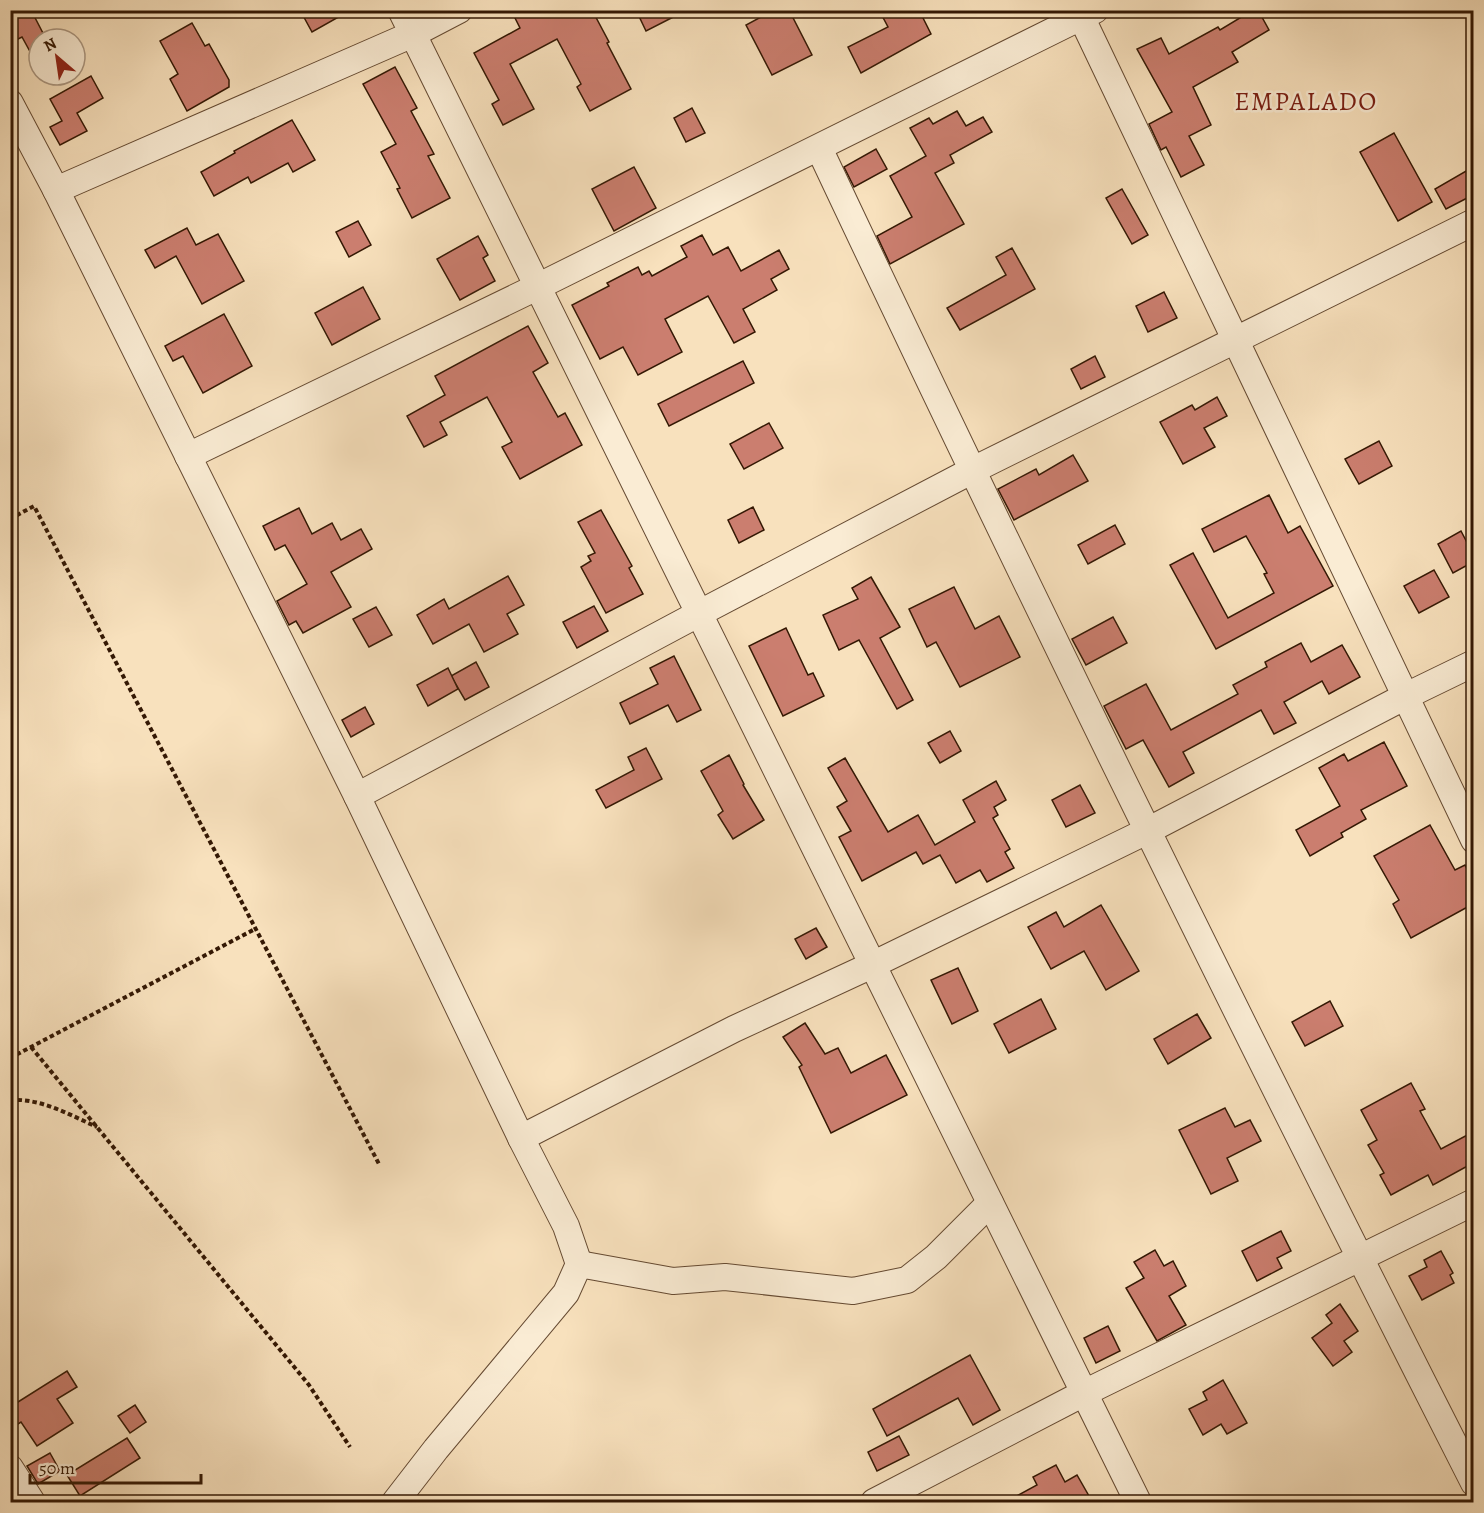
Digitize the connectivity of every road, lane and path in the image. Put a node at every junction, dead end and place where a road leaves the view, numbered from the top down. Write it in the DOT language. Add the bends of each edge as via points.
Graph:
graph roads {
  1 [pos="401,10"];
  2 [pos="459,10"];
  3 [pos="1085,13"];
  4 [pos="412,34"];
  5 [pos="10,103"];
  6 [pos="819,148"];
  7 [pos="56,190"];
  8 [pos="1473,222"];
  9 [pos="537,287"];
  10 [pos="1235,340"];
  11 [pos="188,456"];
  12 [pos="972,471"];
  13 [pos="10,519"];
  14 [pos="698,614"];
  15 [pos="1473,663"];
  16 [pos="1406,696"];
  17 [pos="357,796"];
  18 [pos="1149,830"];
  19 [pos="1473,840"];
  20 [pos="255,929"];
  21 [pos="872,965"];
  22 [pos="31,1047"];
  23 [pos="10,1058"];
  24 [pos="10,1100"];
  25 [pos="100,1129"];
  26 [pos="521,1138"];
  27 [pos="379,1164"];
  28 [pos="1473,1202"];
  29 [pos="990,1203"];
  30 [pos="1360,1259"];
  31 [pos="579,1264"];
  32 [pos="1084,1393"];
  33 [pos="350,1448"];
  34 [pos="10,1468"];
  35 [pos="1471,1473"];
  36 [pos="32,1503"];
  37 [pos="395,1503"];
  38 [pos="874,1503"];
  39 [pos="1138,1503"];
  1 -- 4 [label="street"];
  2 -- 4 [label="street"];
  3 -- 6 [label="street"];
  3 -- 10 [label="street"];
  4 -- 7 [label="street"];
  4 -- 9 [label="street"];
  5 -- 7 [label="street"];
  6 -- 9 [label="street"];
  6 -- 12 [label="street"];
  7 -- 11 [label="street"];
  8 -- 10 [label="street"];
  9 -- 11 [label="street"];
  9 -- 14 [label="street"];
  10 -- 12 [label="street"];
  10 -- 16 [label="street"];
  11 -- 17 [label="street"];
  12 -- 14 [label="street"];
  12 -- 18 [label="street"];
  13 -- 20 [label="path" via="34,506"];
  14 -- 17 [label="street"];
  14 -- 21 [label="street"];
  15 -- 16 [label="street"];
  16 -- 18 [label="street"];
  16 -- 19 [label="street"];
  17 -- 26 [label="street"];
  18 -- 21 [label="street"];
  18 -- 30 [label="street"];
  20 -- 22 [label="path"];
  20 -- 27 [label="path"];
  21 -- 26 [label="street" via="734,1029"];
  21 -- 29 [label="street"];
  22 -- 23 [label="path"];
  22 -- 25 [label="path"];
  24 -- 25 [label="path" via="54,1107"];
  25 -- 33 [label="path" via="309,1385"];
  26 -- 31 [label="street" via="566,1226"];
  28 -- 30 [label="street"];
  29 -- 31 [label="street" via="907,1280 853,1291 725,1277 673,1281"];
  29 -- 32 [label="street"];
  30 -- 32 [label="street"];
  30 -- 35 [label="street"];
  31 -- 37 [label="street" via="566,1293"];
  32 -- 38 [label="street"];
  32 -- 39 [label="street"];
  34 -- 36 [label="street"];
}
